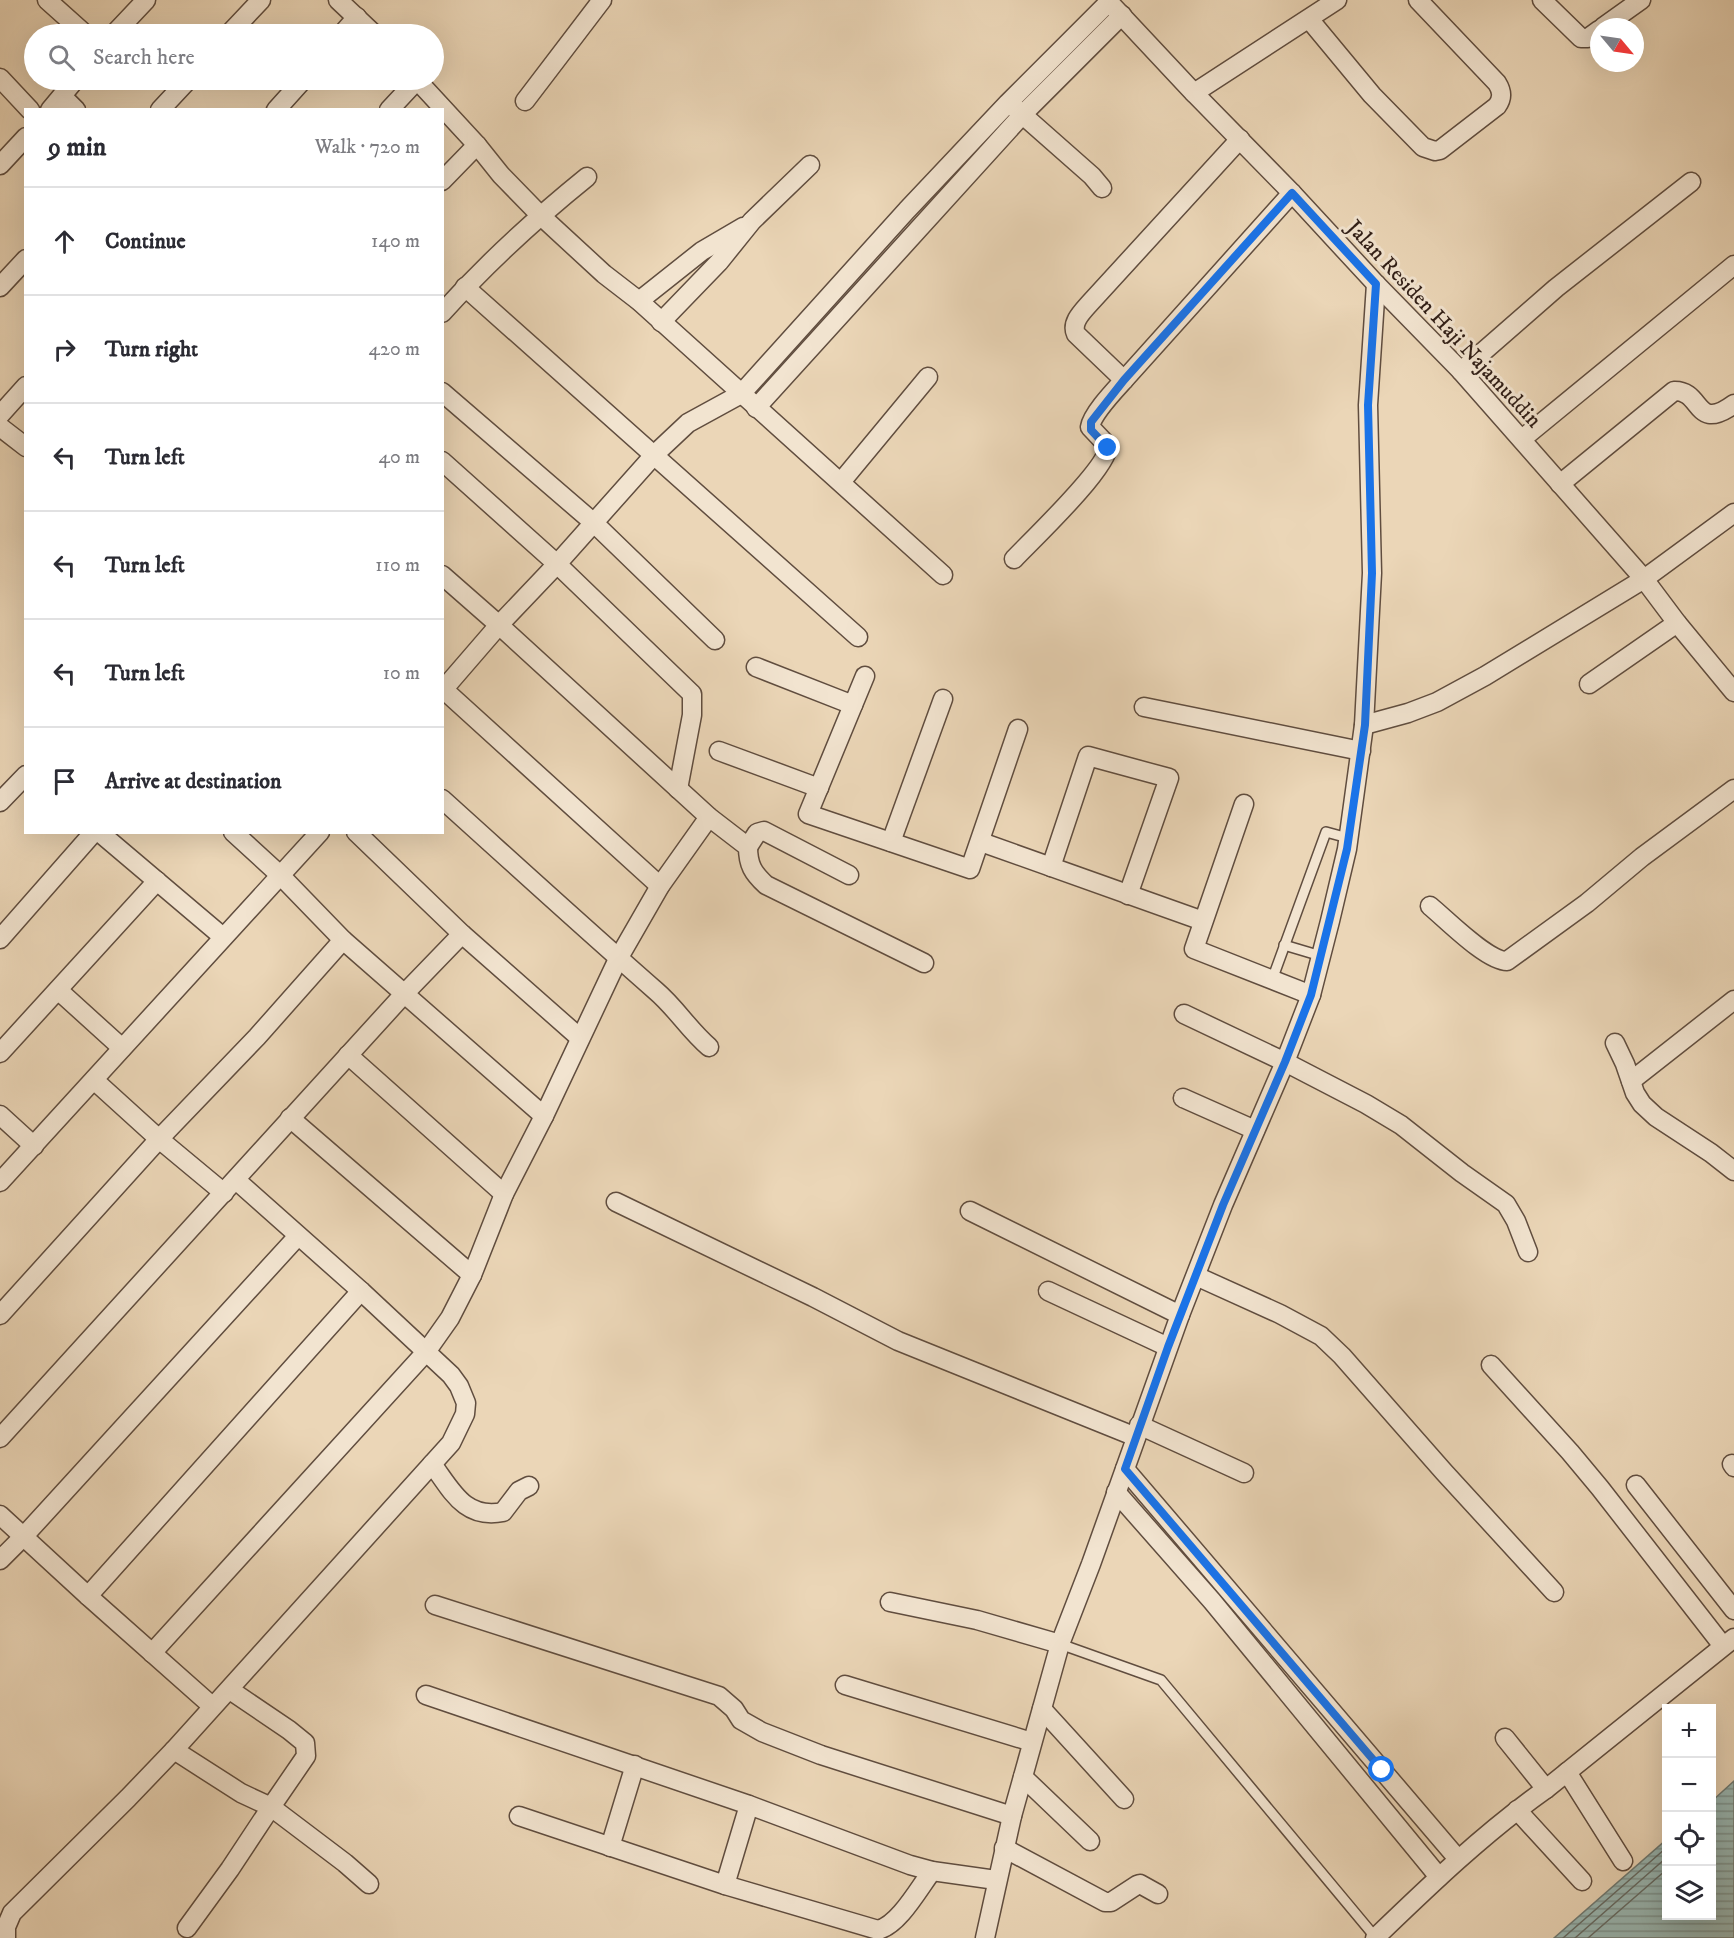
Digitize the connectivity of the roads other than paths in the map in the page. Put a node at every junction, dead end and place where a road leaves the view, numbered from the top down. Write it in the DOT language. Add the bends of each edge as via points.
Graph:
graph roads {
  1 [pos="47,0"];
  2 [pos="146,0"];
  3 [pos="261,0"];
  4 [pos="338,0"];
  5 [pos="602,0"];
  6 [pos="1337,0"];
  7 [pos="1418,0"];
  8 [pos="1542,0"];
  9 [pos="1641,0"];
  10 [pos="1108,1"];
  11 [pos="1122,15"];
  12 [pos="357,17"];
  13 [pos="1616,18"];
  14 [pos="1309,19"];
  15 [pos="75,24"];
  16 [pos="123,24"];
  17 [pos="238,24"];
  18 [pos="351,24"];
  19 [pos="364,24"];
  20 [pos="1590,37"];
  21 [pos="0,78"];
  22 [pos="67,90"];
  23 [pos="179,90"];
  24 [pos="294,90"];
  25 [pos="408,90"];
  26 [pos="426,90"];
  27 [pos="1194,93"];
  28 [pos="525,101"];
  29 [pos="56,103"];
  30 [pos="1008,103"];
  31 [pos="28,108"];
  32 [pos="70,108"];
  33 [pos="162,108"];
  34 [pos="278,108"];
  35 [pos="391,108"];
  36 [pos="443,108"];
  37 [pos="444,109"];
  38 [pos="1023,114"];
  39 [pos="24,139"];
  40 [pos="1240,139"];
  41 [pos="477,145"];
  42 [pos="0,165"];
  43 [pos="810,165"];
  44 [pos="948,166"];
  45 [pos="586,177"];
  46 [pos="965,178"];
  47 [pos="444,179"];
  48 [pos="1691,182"];
  49 [pos="1102,188"];
  50 [pos="1292,193"];
  51 [pos="907,210"];
  52 [pos="540,215"];
  53 [pos="752,221"];
  54 [pos="924,224"];
  55 [pos="24,261"];
  56 [pos="1734,265"];
  57 [pos="1376,284"];
  58 [pos="0,287"];
  59 [pos="465,287"];
  60 [pos="639,301"];
  61 [pos="444,311"];
  62 [pos="661,322"];
  63 [pos="1461,371"];
  64 [pos="928,377"];
  65 [pos="1124,380"];
  66 [pos="24,388"];
  67 [pos="444,394"];
  68 [pos="741,394"];
  69 [pos="1734,404"];
  70 [pos="756,408"];
  71 [pos="0,415"];
  72 [pos="0,427"];
  73 [pos="1522,439"];
  74 [pos="24,445"];
  75 [pos="655,454"];
  76 [pos="444,462"];
  77 [pos="841,482"];
  78 [pos="1560,484"];
  79 [pos="1734,513"];
  80 [pos="594,523"];
  81 [pos="1014,560"];
  82 [pos="557,564"];
  83 [pos="943,575"];
  84 [pos="444,577"];
  85 [pos="1644,579"];
  86 [pos="1677,622"];
  87 [pos="500,625"];
  88 [pos="858,637"];
  89 [pos="715,640"];
  90 [pos="756,668"];
  91 [pos="865,676"];
  92 [pos="1589,684"];
  93 [pos="444,689"];
  94 [pos="444,691"];
  95 [pos="1734,692"];
  96 [pos="943,699"];
  97 [pos="854,705"];
  98 [pos="1144,707"];
  99 [pos="1365,725"];
  100 [pos="1018,729"];
  101 [pos="719,751"];
  102 [pos="1361,751"];
  103 [pos="24,777"];
  104 [pos="819,788"];
  105 [pos="678,789"];
  106 [pos="1734,789"];
  107 [pos="444,801"];
  108 [pos="0,802"];
  109 [pos="1244,804"];
  110 [pos="709,817"];
  111 [pos="92,834"];
  112 [pos="101,834"];
  113 [pos="235,834"];
  114 [pos="318,834"];
  115 [pos="358,834"];
  116 [pos="1348,838"];
  117 [pos="891,842"];
  118 [pos="981,842"];
  119 [pos="748,847"];
  120 [pos="1051,867"];
  121 [pos="849,875"];
  122 [pos="281,876"];
  123 [pos="157,881"];
  124 [pos="660,886"];
  125 [pos="1128,895"];
  126 [pos="1430,906"];
  127 [pos="1203,921"];
  128 [pos="462,934"];
  129 [pos="223,937"];
  130 [pos="0,939"];
  131 [pos="343,940"];
  132 [pos="1284,945"];
  133 [pos="1321,956"];
  134 [pos="618,959"];
  135 [pos="924,963"];
  136 [pos="1272,980"];
  137 [pos="58,990"];
  138 [pos="404,993"];
  139 [pos="1311,995"];
  140 [pos="1734,1000"];
  141 [pos="1184,1014"];
  142 [pos="580,1038"];
  143 [pos="1615,1043"];
  144 [pos="709,1047"];
  145 [pos="122,1048"];
  146 [pos="0,1053"];
  147 [pos="348,1055"];
  148 [pos="1285,1062"];
  149 [pos="94,1080"];
  150 [pos="1631,1081"];
  151 [pos="1183,1098"];
  152 [pos="0,1115"];
  153 [pos="544,1116"];
  154 [pos="290,1118"];
  155 [pos="1255,1130"];
  156 [pos="159,1139"];
  157 [pos="34,1146"];
  158 [pos="1734,1171"];
  159 [pos="236,1180"];
  160 [pos="0,1182"];
  161 [pos="224,1193"];
  162 [pos="504,1194"];
  163 [pos="616,1202"];
  164 [pos="970,1211"];
  165 [pos="298,1236"];
  166 [pos="1528,1252"];
  167 [pos="472,1275"];
  168 [pos="1196,1276"];
  169 [pos="361,1291"];
  170 [pos="1048,1291"];
  171 [pos="1180,1315"];
  172 [pos="0,1316"];
  173 [pos="1168,1347"];
  174 [pos="426,1352"];
  175 [pos="1491,1365"];
  176 [pos="1138,1431"];
  177 [pos="0,1438"];
  178 [pos="432,1464"];
  179 [pos="1125,1469"];
  180 [pos="1244,1473"];
  181 [pos="1636,1485"];
  182 [pos="529,1486"];
  183 [pos="1116,1492"];
  184 [pos="0,1515"];
  185 [pos="24,1536"];
  186 [pos="0,1560"];
  187 [pos="1554,1592"];
  188 [pos="88,1596"];
  189 [pos="890,1602"];
  190 [pos="435,1605"];
  191 [pos="1734,1610"];
  192 [pos="1728,1642"];
  193 [pos="1060,1644"];
  194 [pos="152,1653"];
  195 [pos="845,1685"];
  196 [pos="230,1690"];
  197 [pos="426,1695"];
  198 [pos="212,1706"];
  199 [pos="1042,1709"];
  200 [pos="1506,1738"];
  201 [pos="1032,1742"];
  202 [pos="174,1750"];
  203 [pos="635,1766"];
  204 [pos="1567,1772"];
  205 [pos="1023,1777"];
  206 [pos="1546,1789"];
  207 [pos="1124,1799"];
  208 [pos="749,1804"];
  209 [pos="271,1808"];
  210 [pos="1516,1810"];
  211 [pos="519,1816"];
  212 [pos="1012,1816"];
  213 [pos="1090,1840"];
  214 [pos="610,1847"];
  215 [pos="1004,1848"];
  216 [pos="1458,1859"];
  217 [pos="1623,1861"];
  218 [pos="932,1871"];
  219 [pos="1439,1877"];
  220 [pos="996,1880"];
  221 [pos="1582,1881"];
  222 [pos="369,1884"];
  223 [pos="725,1885"];
  224 [pos="1158,1894"];
  225 [pos="187,1928"];
  226 [pos="6,1938"];
  227 [pos="985,1938"];
  228 [pos="1376,1938"];
  1 -- 15 [label="street"];
  2 -- 16 [label="street"];
  3 -- 17 [label="street"];
  4 -- 12 [label="street"];
  5 -- 28 [label="street"];
  6 -- 14 [label="street"];
  7 -- 14 [label="street" via="1497,83 1501,92 1497,106 1435,151 1423,147 1372,95"];
  8 -- 20 [label="street" via="1581,38"];
  9 -- 13 [label="street"];
  10 -- 11 [label="street, Jalan Residen Haji Najamuddin"];
  10 -- 30 [label="street"];
  11 -- 27 [label="street, Jalan Residen Haji Najamuddin"];
  11 -- 38 [label="street"];
  12 -- 18 [label="street"];
  12 -- 19 [label="street"];
  14 -- 27 [label="street"];
  21 -- 31 [label="street"];
  22 -- 29 [label="street"];
  23 -- 33 [label="street"];
  24 -- 34 [label="street"];
  25 -- 35 [label="street"];
  26 -- 36 [label="street"];
  27 -- 40 [label="street, Jalan Residen Haji Najamuddin"];
  29 -- 32 [label="street"];
  30 -- 38 [label="street"];
  30 -- 44 [label="street"];
  37 -- 41 [label="street"];
  38 -- 46 [label="street"];
  38 -- 49 [label="street"];
  39 -- 42 [label="street"];
  40 -- 50 [label="street, Jalan Residen Haji Najamuddin"];
  40 -- 65 [label="street" via="1076,322 1076,334"];
  41 -- 47 [label="street"];
  41 -- 52 [label="street"];
  43 -- 53 [label="street"];
  44 -- 46 [label="street"];
  44 -- 51 [label="street"];
  45 -- 52 [label="street"];
  46 -- 54 [label="street"];
  48 -- 63 [label="street" via="1556,288"];
  50 -- 57 [label="street, Jalan Residen Haji Najamuddin"];
  50 -- 65 [label="street"];
  51 -- 54 [label="street"];
  51 -- 68 [label="street"];
  52 -- 59 [label="street"];
  52 -- 60 [label="street"];
  53 -- 60 [label="street" via="702,251"];
  53 -- 62 [label="street"];
  54 -- 70 [label="street"];
  55 -- 58 [label="street"];
  56 -- 73 [label="street"];
  57 -- 63 [label="street, Jalan Residen Haji Najamuddin"];
  57 -- 99 [label="street" via="1368,405 1372,573"];
  59 -- 61 [label="street"];
  59 -- 75 [label="street"];
  60 -- 62 [label="street"];
  62 -- 68 [label="street"];
  63 -- 73 [label="street, Jalan Residen Haji Najamuddin"];
  64 -- 77 [label="street"];
  65 -- 81 [label="street" via="1090,424 1091,430 1108,446 1106,457"];
  66 -- 71 [label="street"];
  67 -- 80 [label="street"];
  68 -- 70 [label="street"];
  68 -- 75 [label="street" via="688,423"];
  69 -- 78 [label="street" via="1712,415 1684,393 1674,391"];
  70 -- 77 [label="street"];
  72 -- 74 [label="street"];
  73 -- 78 [label="street, Jalan Residen Haji Najamuddin"];
  75 -- 80 [label="street"];
  75 -- 88 [label="street"];
  76 -- 82 [label="street"];
  77 -- 83 [label="street"];
  78 -- 85 [label="street, Jalan Residen Haji Najamuddin"];
  79 -- 85 [label="street"];
  80 -- 82 [label="street"];
  80 -- 89 [label="street"];
  82 -- 87 [label="street"];
  82 -- 105 [label="street" via="692,694 692,715"];
  84 -- 87 [label="street"];
  85 -- 86 [label="street, Jalan Residen Haji Najamuddin"];
  85 -- 99 [label="street" via="1437,702"];
  86 -- 92 [label="street"];
  86 -- 95 [label="street, Jalan Residen Haji Najamuddin"];
  87 -- 93 [label="street"];
  87 -- 105 [label="street"];
  90 -- 97 [label="street"];
  91 -- 97 [label="street"];
  94 -- 124 [label="street"];
  96 -- 117 [label="street"];
  97 -- 104 [label="street"];
  98 -- 102 [label="street"];
  99 -- 102 [label="street"];
  100 -- 118 [label="street"];
  101 -- 104 [label="street"];
  102 -- 116 [label="street"];
  103 -- 108 [label="street"];
  104 -- 117 [label="street" via="808,814"];
  105 -- 110 [label="street"];
  106 -- 126 [label="street" via="1507,961 1486,954"];
  107 -- 134 [label="street"];
  109 -- 127 [label="street"];
  110 -- 119 [label="street"];
  110 -- 124 [label="street"];
  111 -- 130 [label="street"];
  112 -- 123 [label="street"];
  113 -- 122 [label="street"];
  114 -- 122 [label="street"];
  115 -- 128 [label="street"];
  116 -- 132 [label="lane" via="1326,832"];
  116 -- 133 [label="street"];
  117 -- 118 [label="street" via="970,869"];
  118 -- 120 [label="street"];
  119 -- 121 [label="street" via="757,833 764,831"];
  119 -- 135 [label="street" via="752,870 766,885"];
  120 -- 125 [label="street"];
  120 -- 125 [label="street" via="1088,756 1168,778"];
  122 -- 129 [label="street"];
  122 -- 131 [label="street"];
  123 -- 129 [label="street"];
  123 -- 137 [label="street"];
  124 -- 134 [label="street"];
  125 -- 127 [label="street"];
  127 -- 136 [label="street" via="1194,950"];
  128 -- 138 [label="street"];
  128 -- 142 [label="street"];
  129 -- 145 [label="street"];
  131 -- 138 [label="street"];
  131 -- 156 [label="street"];
  132 -- 133 [label="lane"];
  132 -- 136 [label="lane"];
  133 -- 139 [label="street"];
  134 -- 142 [label="street"];
  134 -- 144 [label="street" via="675,1009"];
  136 -- 139 [label="street"];
  137 -- 145 [label="street"];
  137 -- 146 [label="street"];
  138 -- 147 [label="street"];
  138 -- 153 [label="street"];
  139 -- 148 [label="street"];
  140 -- 150 [label="street"];
  141 -- 148 [label="street"];
  142 -- 153 [label="street"];
  143 -- 150 [label="street"];
  145 -- 149 [label="street"];
  147 -- 154 [label="street"];
  147 -- 162 [label="street"];
  148 -- 155 [label="street"];
  148 -- 166 [label="street" via="1401,1125 1501,1200 1513,1214"];
  149 -- 156 [label="street"];
  149 -- 157 [label="street"];
  150 -- 158 [label="street" via="1637,1099 1648,1110"];
  151 -- 155 [label="street"];
  152 -- 157 [label="street"];
  153 -- 162 [label="street"];
  154 -- 159 [label="street"];
  154 -- 167 [label="street"];
  155 -- 168 [label="street"];
  156 -- 161 [label="street"];
  156 -- 172 [label="street"];
  157 -- 160 [label="street"];
  159 -- 161 [label="street"];
  159 -- 165 [label="street"];
  161 -- 177 [label="street"];
  162 -- 167 [label="street"];
  163 -- 176 [label="street" via="898,1341"];
  164 -- 171 [label="street"];
  165 -- 169 [label="street"];
  165 -- 185 [label="street"];
  167 -- 174 [label="street"];
  168 -- 171 [label="street"];
  168 -- 187 [label="street" via="1321,1336"];
  169 -- 174 [label="street"];
  169 -- 188 [label="street"];
  170 -- 173 [label="street"];
  171 -- 173 [label="street"];
  173 -- 176 [label="street"];
  174 -- 178 [label="street" via="451,1375 466,1403 451,1443"];
  174 -- 194 [label="street"];
  175 -- 192 [label="street" via="1570,1452"];
  176 -- 179 [label="street"];
  176 -- 180 [label="street"];
  178 -- 182 [label="street" via="452,1494 480,1512 503,1512 519,1491"];
  178 -- 196 [label="street"];
  179 -- 183 [label="street"];
  179 -- 216 [label="street"];
  181 -- 191 [label="street"];
  183 -- 193 [label="street"];
  183 -- 219 [label="street" via="1212,1601"];
  184 -- 185 [label="street"];
  185 -- 186 [label="street"];
  185 -- 188 [label="street"];
  188 -- 194 [label="street"];
  189 -- 193 [label="street" via="977,1620"];
  190 -- 212 [label="street" via="719,1696 741,1720 762,1732 821,1755"];
  192 -- 204 [label="street"];
  193 -- 199 [label="street"];
  193 -- 228 [label="lane" via="1161,1680"];
  194 -- 198 [label="street"];
  195 -- 201 [label="street"];
  196 -- 198 [label="street"];
  196 -- 209 [label="street" via="304,1743 306,1756"];
  197 -- 203 [label="street"];
  198 -- 202 [label="street"];
  199 -- 201 [label="street"];
  199 -- 207 [label="street"];
  200 -- 206 [label="street"];
  201 -- 205 [label="street"];
  202 -- 209 [label="street"];
  202 -- 226 [label="street" via="12,1913"];
  203 -- 208 [label="street"];
  203 -- 214 [label="street"];
  204 -- 206 [label="street"];
  204 -- 217 [label="street"];
  205 -- 212 [label="street"];
  205 -- 213 [label="street"];
  206 -- 210 [label="street"];
  208 -- 218 [label="street"];
  208 -- 223 [label="street"];
  209 -- 222 [label="street"];
  209 -- 225 [label="street"];
  210 -- 216 [label="street"];
  210 -- 221 [label="street"];
  211 -- 214 [label="street"];
  212 -- 215 [label="street"];
  214 -- 223 [label="street"];
  215 -- 220 [label="street"];
  215 -- 224 [label="street" via="1105,1902 1140,1884"];
  216 -- 219 [label="street"];
  218 -- 220 [label="street"];
  218 -- 223 [label="street" via="895,1921 878,1930"];
  219 -- 228 [label="street"];
  220 -- 227 [label="street"];
}
